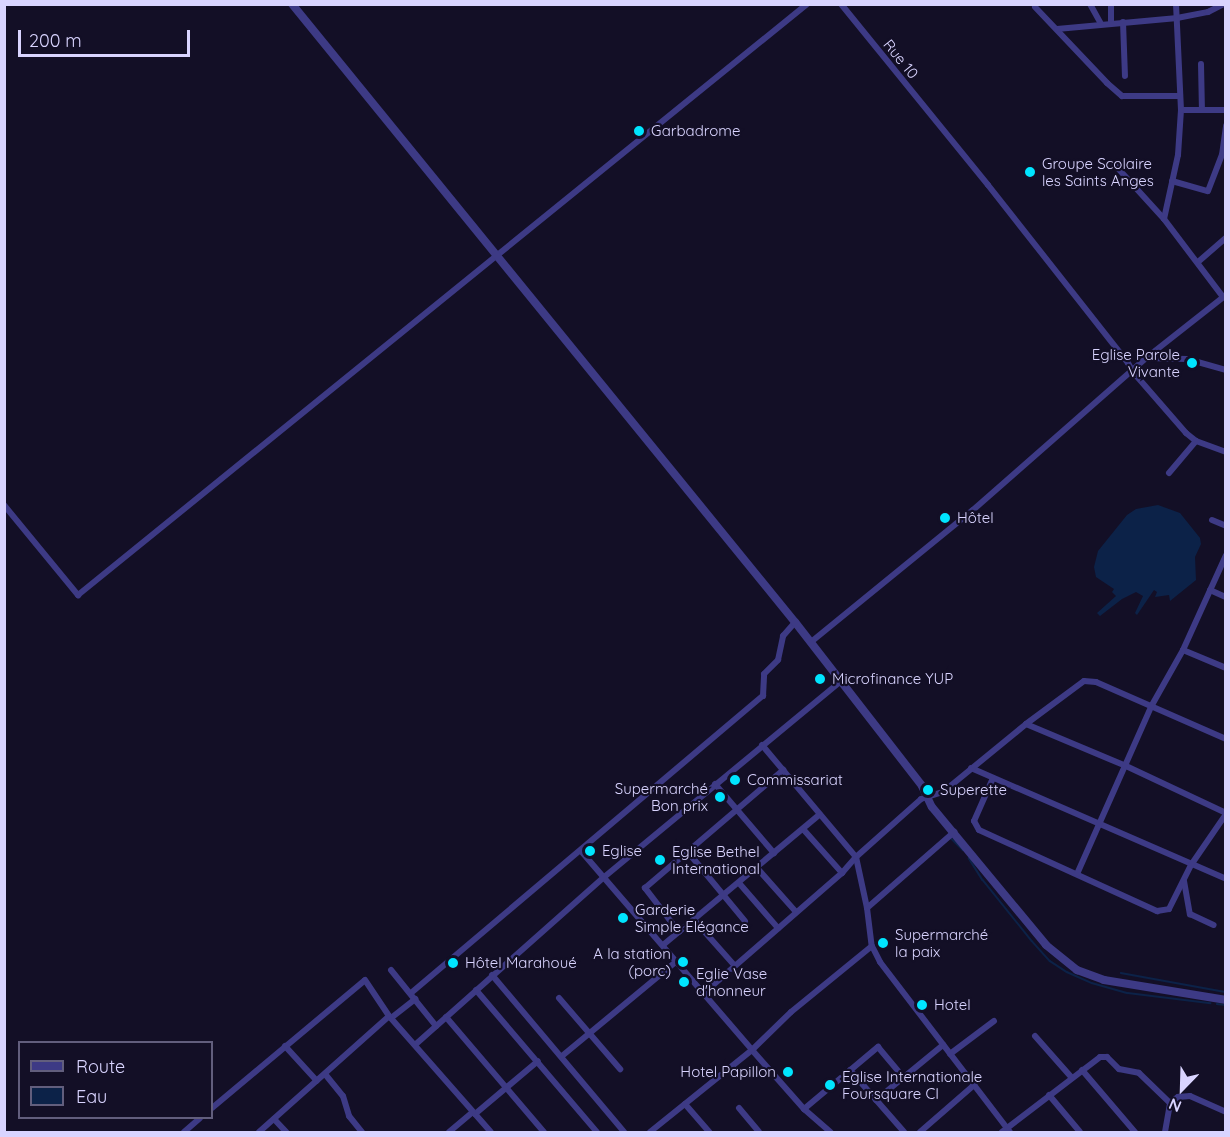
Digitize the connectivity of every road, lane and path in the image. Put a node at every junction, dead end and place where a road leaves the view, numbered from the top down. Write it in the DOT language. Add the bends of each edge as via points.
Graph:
graph roads {
  1 [pos="292,4"];
  2 [pos="807,4"];
  3 [pos="841,4"];
  4 [pos="1090,4"];
  5 [pos="1111,4"];
  6 [pos="1176,4"];
  7 [pos="1224,4"];
  8 [pos="1035,7"];
  9 [pos="1177,18"];
  10 [pos="1123,22"];
  11 [pos="1111,23"];
  12 [pos="1101,24"];
  13 [pos="1057,29"];
  14 [pos="1201,64"];
  15 [pos="1125,76"];
  16 [pos="1180,96"];
  17 [pos="1181,110"];
  18 [pos="1202,110"];
  19 [pos="1226,110"];
  20 [pos="1226,125"];
  21 [pos="1114,164"];
  22 [pos="1172,181"];
  23 [pos="1164,219"];
  24 [pos="1226,238"];
  25 [pos="496,255"];
  26 [pos="1198,262"];
  27 [pos="1224,296"];
  28 [pos="1146,358"];
  29 [pos="1226,370"];
  30 [pos="1133,372"];
  31 [pos="1196,441"];
  32 [pos="1226,452"];
  33 [pos="1169,472"];
  34 [pos="4,506"];
  35 [pos="1212,520"];
  36 [pos="1226,526"];
  37 [pos="1226,555"];
  38 [pos="1210,590"];
  39 [pos="1226,597"];
  40 [pos="795,622"];
  41 [pos="811,642"];
  42 [pos="1183,650"];
  43 [pos="1226,668"];
  44 [pos="840,681"];
  45 [pos="1152,705"];
  46 [pos="1026,724"];
  47 [pos="1226,739"];
  48 [pos="762,745"];
  49 [pos="1126,766"];
  50 [pos="971,768"];
  51 [pos="783,770"];
  52 [pos="993,778"];
  53 [pos="715,784"];
  54 [pos="928,796"];
  55 [pos="737,809"];
  56 [pos="1226,813"];
  57 [pos="820,814"];
  58 [pos="1099,825"];
  59 [pos="803,829"];
  60 [pos="954,832"];
  61 [pos="581,851"];
  62 [pos="687,851"];
  63 [pos="774,853"];
  64 [pos="856,857"];
  65 [pos="1191,865"];
  66 [pos="757,868"];
  67 [pos="842,873"];
  68 [pos="1077,874"];
  69 [pos="603,878"];
  70 [pos="1226,879"];
  71 [pos="1184,881"];
  72 [pos="739,883"];
  73 [pos="725,895"];
  74 [pos="867,908"];
  75 [pos="796,912"];
  76 [pos="695,921"];
  77 [pos="745,921"];
  78 [pos="1214,925"];
  79 [pos="778,928"];
  80 [pos="679,932"];
  81 [pos="663,945"];
  82 [pos="872,946"];
  83 [pos="677,961"];
  84 [pos="734,965"];
  85 [pos="391,970"];
  86 [pos="492,975"];
  87 [pos="476,990"];
  88 [pos="705,993"];
  89 [pos="413,996"];
  90 [pos="559,998"];
  91 [pos="1226,1000"];
  92 [pos="390,1017"];
  93 [pos="446,1017"];
  94 [pos="994,1021"];
  95 [pos="436,1026"];
  96 [pos="590,1034"];
  97 [pos="1035,1036"];
  98 [pos="416,1044"];
  99 [pos="943,1045"];
  100 [pos="285,1046"];
  101 [pos="752,1050"];
  102 [pos="950,1054"];
  103 [pos="562,1056"];
  104 [pos="538,1061"];
  105 [pos="621,1069"];
  106 [pos="850,1070"];
  107 [pos="1082,1070"];
  108 [pos="325,1074"];
  109 [pos="903,1077"];
  110 [pos="1072,1078"];
  111 [pos="317,1081"];
  112 [pos="974,1085"];
  113 [pos="506,1088"];
  114 [pos="1049,1095"];
  115 [pos="876,1100"];
  116 [pos="1170,1103"];
  117 [pos="686,1104"];
  118 [pos="213,1107"];
  119 [pos="739,1108"];
  120 [pos="804,1109"];
  121 [pos="1226,1112"];
  122 [pos="474,1113"];
  123 [pos="199,1119"];
  124 [pos="274,1119"];
  125 [pos="1006,1131"];
  126 [pos="184,1132"];
  127 [pos="259,1132"];
  128 [pos="286,1132"];
  129 [pos="362,1132"];
  130 [pos="449,1132"];
  131 [pos="491,1132"];
  132 [pos="544,1132"];
  133 [pos="597,1132"];
  134 [pos="624,1132"];
  135 [pos="650,1132"];
  136 [pos="709,1132"];
  137 [pos="759,1132"];
  138 [pos="830,1132"];
  139 [pos="904,1132"];
  140 [pos="920,1132"];
  141 [pos="1080,1132"];
  142 [pos="1135,1132"];
  143 [pos="1165,1132"];
  1 -- 25 [label="street"];
  2 -- 25 [label="street"];
  3 -- 30 [label="street, Rue 10"];
  4 -- 12 [label="street"];
  5 -- 11 [label="street"];
  6 -- 9 [label="street"];
  7 -- 9 [label="street" via="1208,12"];
  8 -- 13 [label="street"];
  9 -- 10 [label="street"];
  9 -- 16 [label="street"];
  10 -- 11 [label="street"];
  10 -- 15 [label="street"];
  11 -- 12 [label="street"];
  12 -- 13 [label="street"];
  13 -- 16 [label="street" via="1122,96"];
  14 -- 18 [label="street"];
  16 -- 17 [label="street"];
  17 -- 18 [label="street"];
  17 -- 22 [label="street"];
  18 -- 19 [label="street"];
  20 -- 22 [label="street" via="1222,155 1208,191"];
  21 -- 23 [label="street"];
  22 -- 23 [label="street"];
  23 -- 26 [label="street"];
  24 -- 26 [label="street"];
  25 -- 34 [label="street" via="78,596"];
  25 -- 40 [label="street"];
  26 -- 27 [label="street"];
  27 -- 28 [label="street"];
  28 -- 29 [label="street" via="1187,359"];
  28 -- 30 [label="street"];
  30 -- 31 [label="street, Rue 10"];
  30 -- 41 [label="street"];
  31 -- 32 [label="street"];
  31 -- 33 [label="street"];
  35 -- 36 [label="street"];
  37 -- 38 [label="street"];
  38 -- 39 [label="street"];
  38 -- 42 [label="street"];
  40 -- 41 [label="street"];
  40 -- 61 [label="street" via="783,636 778,660 764,674 763,696"];
  41 -- 44 [label="street"];
  42 -- 43 [label="street"];
  42 -- 45 [label="street"];
  44 -- 48 [label="street"];
  44 -- 54 [label="street"];
  45 -- 46 [label="street" via="1096,682 1084,681"];
  45 -- 47 [label="street"];
  45 -- 49 [label="street"];
  46 -- 49 [label="street"];
  46 -- 50 [label="street"];
  48 -- 51 [label="street"];
  48 -- 53 [label="street"];
  49 -- 56 [label="street"];
  49 -- 58 [label="street"];
  50 -- 52 [label="street"];
  50 -- 54 [label="street" via="943,792"];
  51 -- 55 [label="street"];
  51 -- 57 [label="street"];
  52 -- 58 [label="street"];
  52 -- 68 [label="street" via="975,826"];
  53 -- 55 [label="street"];
  53 -- 69 [label="street"];
  54 -- 60 [label="street" via="932,807"];
  54 -- 64 [label="street"];
  55 -- 62 [label="street"];
  55 -- 63 [label="street"];
  56 -- 65 [label="street"];
  57 -- 59 [label="street"];
  57 -- 64 [label="street"];
  58 -- 65 [label="street"];
  58 -- 68 [label="street"];
  59 -- 63 [label="street"];
  59 -- 67 [label="street"];
  60 -- 74 [label="street"];
  60 -- 91 [label="street" via="1031,929 1060,959 1077,970 1131,986"];
  61 -- 69 [label="street"];
  61 -- 89 [label="street"];
  62 -- 73 [label="street"];
  62 -- 80 [label="street" via="645,888"];
  63 -- 66 [label="street"];
  64 -- 67 [label="street"];
  64 -- 74 [label="street"];
  65 -- 70 [label="street"];
  65 -- 71 [label="street"];
  66 -- 72 [label="street"];
  66 -- 75 [label="street"];
  67 -- 75 [label="street"];
  68 -- 71 [label="street" via="1163,912 1169,909"];
  69 -- 81 [label="street"];
  69 -- 86 [label="street"];
  71 -- 78 [label="street" via="1190,914"];
  72 -- 73 [label="street"];
  72 -- 79 [label="street"];
  73 -- 76 [label="street"];
  73 -- 77 [label="street"];
  74 -- 82 [label="street"];
  75 -- 79 [label="street"];
  76 -- 80 [label="street"];
  76 -- 84 [label="street"];
  79 -- 84 [label="street"];
  80 -- 81 [label="street"];
  81 -- 83 [label="street"];
  82 -- 99 [label="street"];
  82 -- 101 [label="street" via="791,1012"];
  83 -- 88 [label="street"];
  83 -- 96 [label="street"];
  84 -- 88 [label="street"];
  85 -- 89 [label="street"];
  86 -- 87 [label="street"];
  86 -- 103 [label="street"];
  87 -- 93 [label="street"];
  87 -- 104 [label="street"];
  88 -- 101 [label="street"];
  89 -- 92 [label="street"];
  89 -- 95 [label="street"];
  90 -- 96 [label="street"];
  92 -- 98 [label="street"];
  92 -- 100 [label="street" via="365,980"];
  92 -- 108 [label="street"];
  93 -- 95 [label="street"];
  93 -- 113 [label="street"];
  94 -- 102 [label="street"];
  95 -- 98 [label="street"];
  96 -- 103 [label="street"];
  96 -- 105 [label="street"];
  97 -- 110 [label="street"];
  98 -- 122 [label="street"];
  99 -- 102 [label="street"];
  99 -- 109 [label="street"];
  100 -- 111 [label="street"];
  100 -- 118 [label="street"];
  101 -- 117 [label="street"];
  101 -- 120 [label="street"];
  102 -- 112 [label="street"];
  103 -- 134 [label="street"];
  104 -- 113 [label="street"];
  104 -- 133 [label="street"];
  106 -- 109 [label="street" via="878,1047"];
  106 -- 115 [label="street"];
  106 -- 120 [label="street"];
  107 -- 110 [label="street"];
  107 -- 116 [label="street" via="1104,1056 1119,1069 1138,1072"];
  107 -- 142 [label="street"];
  108 -- 111 [label="street"];
  108 -- 129 [label="street" via="343,1096 349,1116"];
  109 -- 115 [label="street"];
  110 -- 114 [label="street"];
  111 -- 124 [label="street"];
  112 -- 125 [label="street"];
  112 -- 140 [label="street"];
  113 -- 122 [label="street"];
  113 -- 132 [label="street"];
  114 -- 125 [label="street"];
  114 -- 141 [label="street"];
  115 -- 139 [label="street"];
  116 -- 121 [label="street" via="1178,1097 1190,1096"];
  116 -- 143 [label="street"];
  117 -- 135 [label="street"];
  117 -- 136 [label="street"];
  119 -- 137 [label="street"];
  120 -- 138 [label="street"];
  122 -- 130 [label="street"];
  122 -- 131 [label="street"];
  123 -- 126 [label="street"];
  124 -- 127 [label="street"];
  124 -- 128 [label="street"];
}
